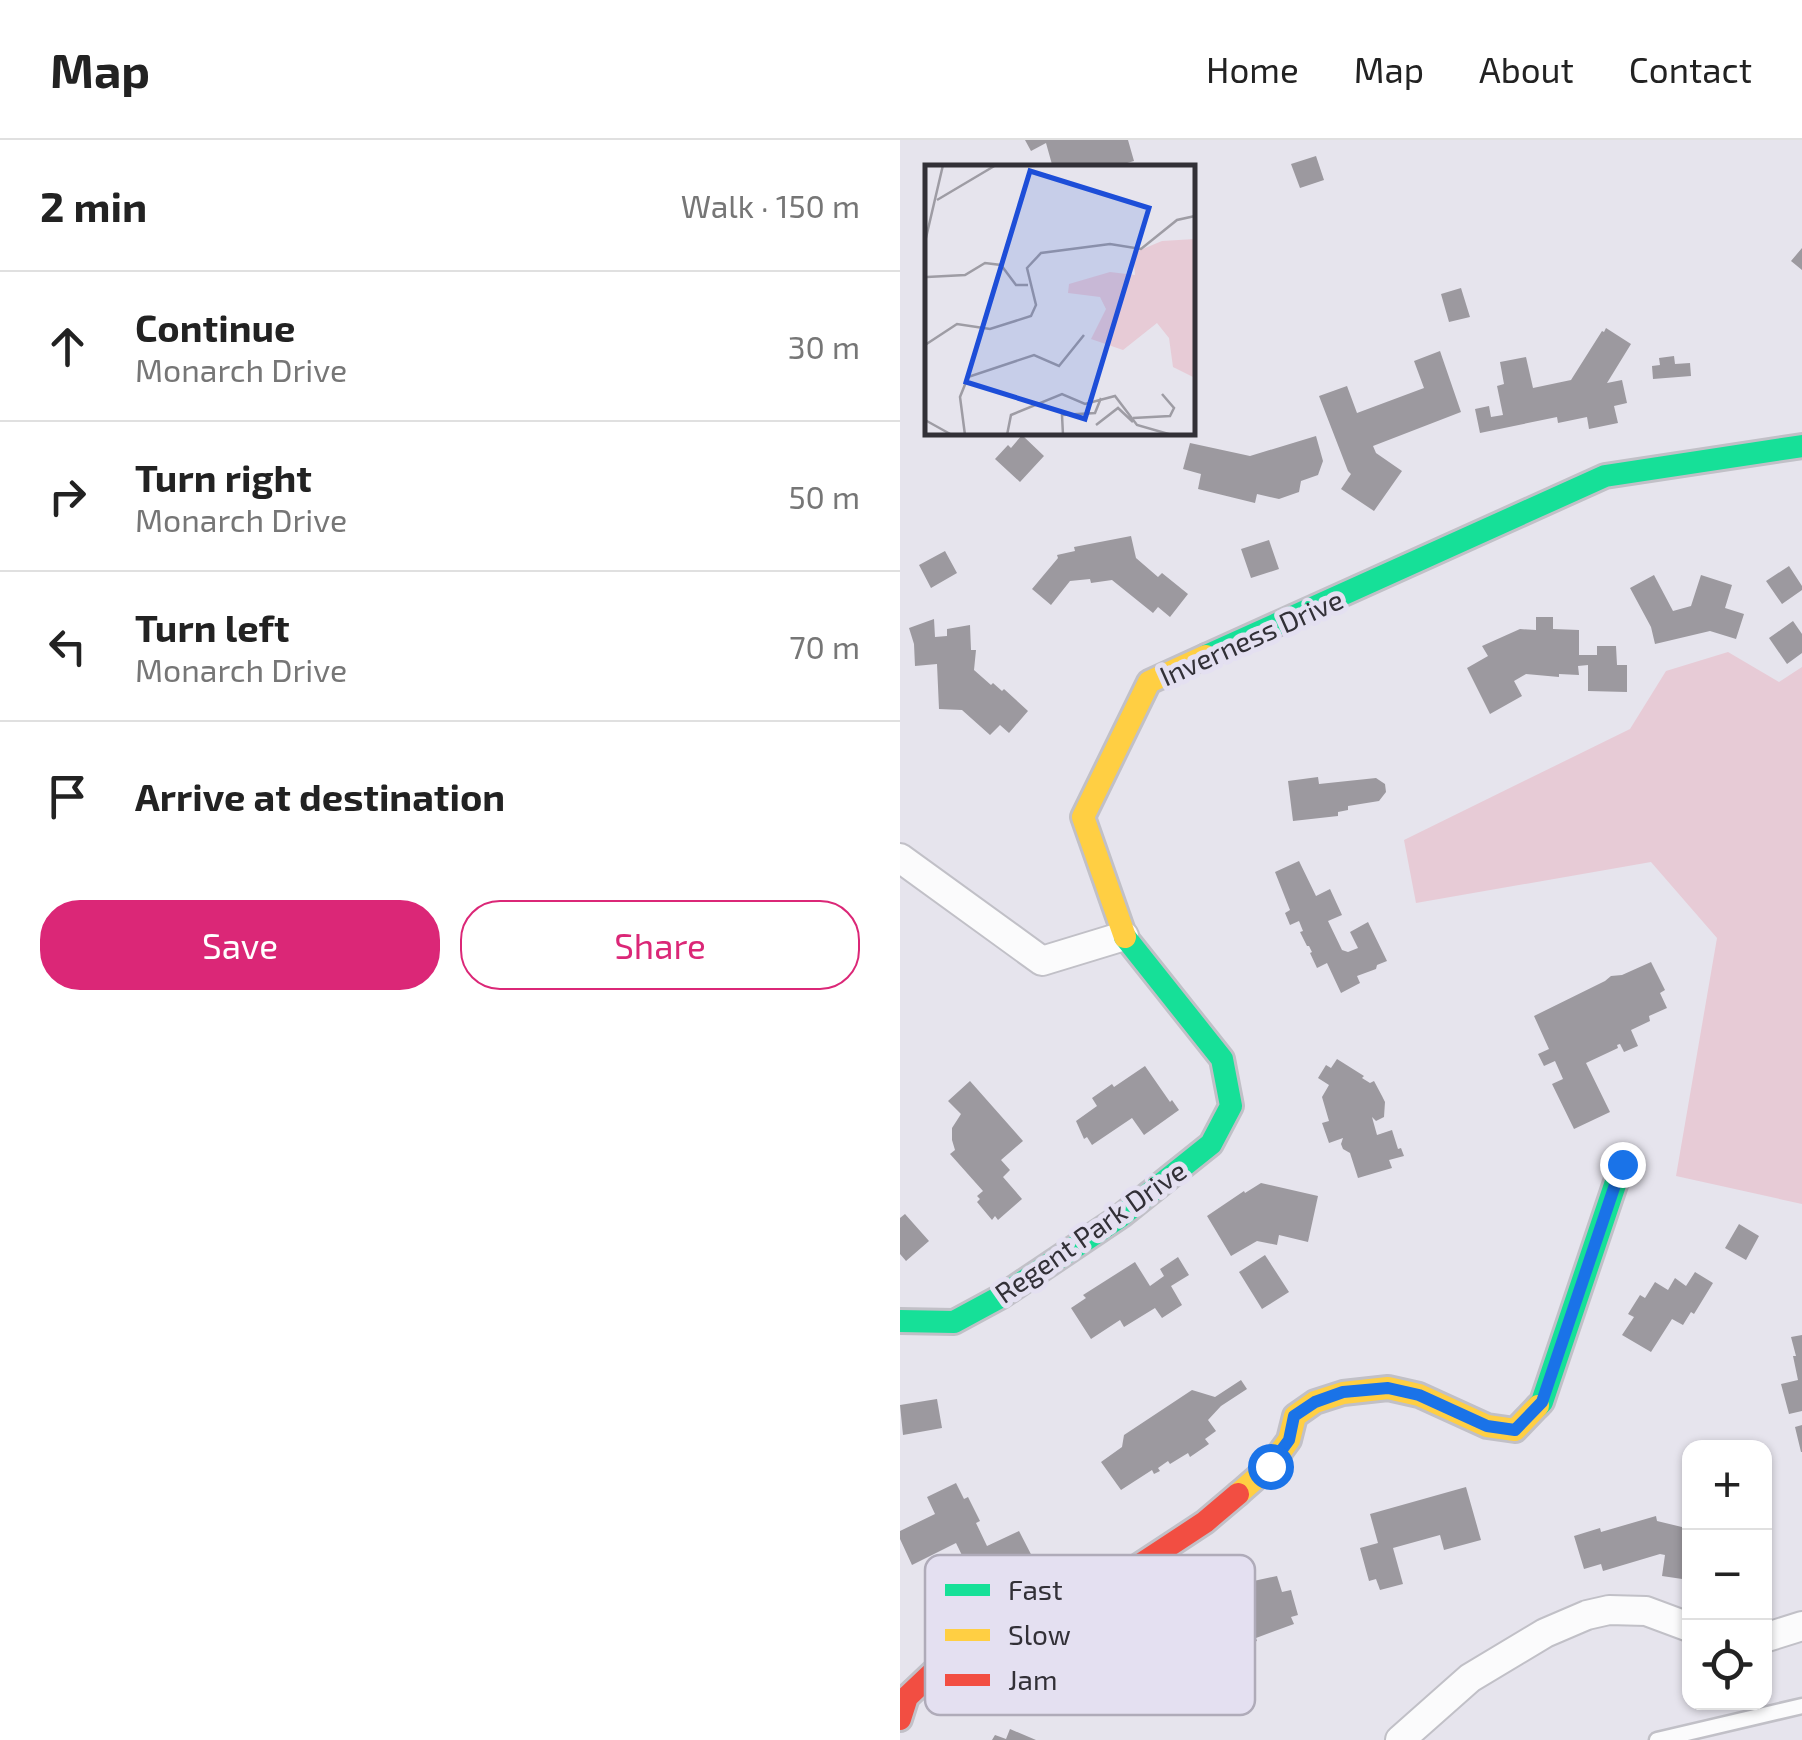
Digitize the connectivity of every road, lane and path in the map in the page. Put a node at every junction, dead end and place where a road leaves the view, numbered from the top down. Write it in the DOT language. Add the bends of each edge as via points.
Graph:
graph roads {
  1 [pos="1802,446"];
  2 [pos="900,858"];
  3 [pos="1124,936"];
  4 [pos="1622,1164"];
  5 [pos="900,1321"];
  6 [pos="1155,1555"];
  7 [pos="1682,1625"];
  8 [pos="1802,1626"];
  9 [pos="1772,1635"];
  10 [pos="925,1680"];
  11 [pos="1802,1706"];
  12 [pos="900,1719"];
  13 [pos="1400,1740"];
  14 [pos="1657,1740"];
  1 -- 3 [label="street, Inverness Drive" via="1605,476 1149,682 1083,818"];
  2 -- 3 [label="street" via="1042,961"];
  3 -- 5 [label="street, Regent Park Drive" via="1222,1059 1231,1106 1211,1144 1121,1216 1002,1296 954,1322"];
  4 -- 6 [label="street" via="1542,1402 1515,1430 1388,1388 1343,1392 1294,1416 1289,1440 1270,1466 1206,1522"];
  7 -- 13 [label="street" via="1646,1611 1587,1615 1470,1678"];
  8 -- 9 [label="street"];
  10 -- 12 [label="street" via="907,1698"];
  11 -- 14 [label="lane"];
}
